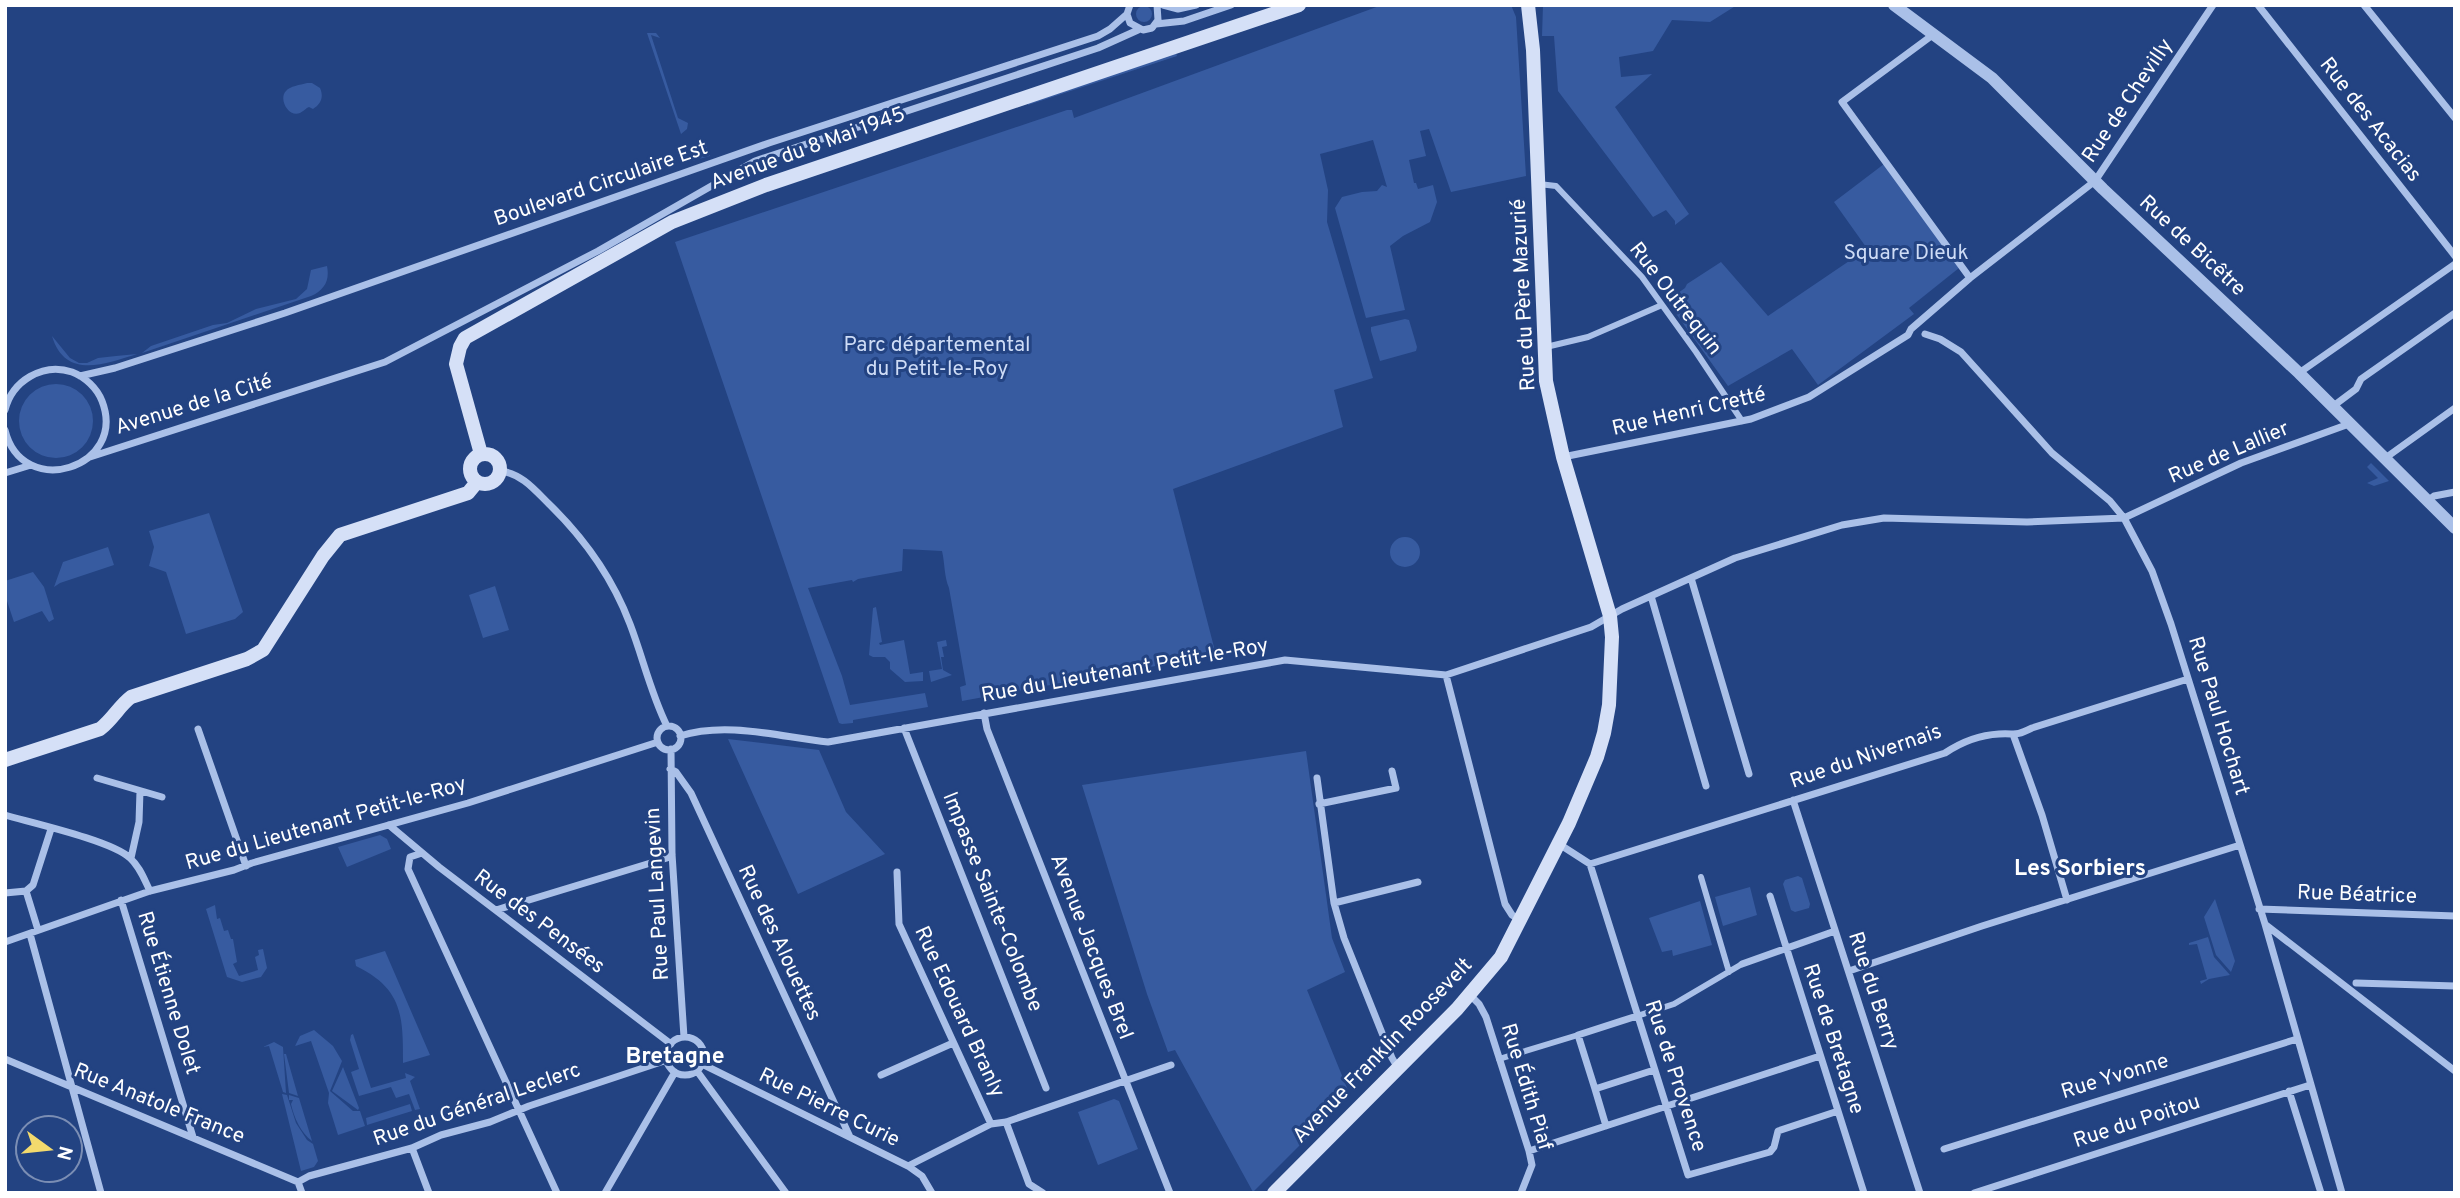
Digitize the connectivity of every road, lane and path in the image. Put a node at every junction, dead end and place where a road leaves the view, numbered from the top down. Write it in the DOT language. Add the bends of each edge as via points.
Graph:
graph roads {
  1 [pos="1157,5"];
  2 [pos="1163,5"];
  3 [pos="1196,5"];
  4 [pos="1231,5"];
  5 [pos="1299,5"];
  6 [pos="1528,5"];
  7 [pos="1894,5"];
  8 [pos="2213,5"];
  9 [pos="2258,5"];
  10 [pos="2364,5"];
  11 [pos="1129,9"];
  12 [pos="1156,24"];
  13 [pos="1138,30"];
  14 [pos="1934,34"];
  15 [pos="2455,118"];
  16 [pos="2095,181"];
  17 [pos="1539,184"];
  18 [pos="2455,256"];
  19 [pos="2455,264"];
  20 [pos="1970,278"];
  21 [pos="1662,304"];
  22 [pos="2455,313"];
  23 [pos="1925,334"];
  24 [pos="1544,348"];
  25 [pos="2300,373"];
  26 [pos="80,376"];
  27 [pos="7,399"];
  28 [pos="2332,407"];
  29 [pos="2455,408"];
  30 [pos="5,410"];
  31 [pos="1742,421"];
  32 [pos="2349,424"];
  33 [pos="5,430"];
  34 [pos="481,454"];
  35 [pos="90,457"];
  36 [pos="1563,457"];
  37 [pos="2384,459"];
  38 [pos="31,465"];
  39 [pos="501,471"];
  40 [pos="5,473"];
  41 [pos="477,482"];
  42 [pos="2455,492"];
  43 [pos="2427,502"];
  44 [pos="2124,518"];
  45 [pos="2455,528"];
  46 [pos="1692,578"];
  47 [pos="1651,596"];
  48 [pos="1610,616"];
  49 [pos="1446,675"];
  50 [pos="2188,679"];
  51 [pos="984,713"];
  52 [pos="667,726"];
  53 [pos="904,728"];
  54 [pos="198,729"];
  55 [pos="680,736"];
  56 [pos="2014,737"];
  57 [pos="658,742"];
  58 [pos="670,749"];
  59 [pos="5,760"];
  60 [pos="670,769"];
  61 [pos="1392,771"];
  62 [pos="1749,774"];
  63 [pos="97,778"];
  64 [pos="1317,778"];
  65 [pos="1706,786"];
  66 [pos="140,791"];
  67 [pos="162,797"];
  68 [pos="1793,800"];
  69 [pos="1319,804"];
  70 [pos="5,815"];
  71 [pos="389,825"];
  72 [pos="51,829"];
  73 [pos="1559,844"];
  74 [pos="2239,845"];
  75 [pos="422,853"];
  76 [pos="672,854"];
  77 [pos="131,858"];
  78 [pos="1590,864"];
  79 [pos="246,866"];
  80 [pos="897,872"];
  81 [pos="1701,877"];
  82 [pos="1418,882"];
  83 [pos="26,891"];
  84 [pos="150,891"];
  85 [pos="5,892"];
  86 [pos="1770,897"];
  87 [pos="121,900"];
  88 [pos="2067,900"];
  89 [pos="1334,903"];
  90 [pos="2259,909"];
  91 [pos="496,910"];
  92 [pos="2455,916"];
  93 [pos="1521,920"];
  94 [pos="2265,924"];
  95 [pos="38,930"];
  96 [pos="1835,931"];
  97 [pos="30,934"];
  98 [pos="5,942"];
  99 [pos="1786,950"];
  100 [pos="1742,964"];
  101 [pos="1849,971"];
  102 [pos="1729,972"];
  103 [pos="2356,983"];
  104 [pos="2455,986"];
  105 [pos="1470,995"];
  106 [pos="1637,1016"];
  107 [pos="1578,1035"];
  108 [pos="684,1037"];
  109 [pos="2297,1039"];
  110 [pos="953,1043"];
  111 [pos="671,1044"];
  112 [pos="1820,1056"];
  113 [pos="5,1059"];
  114 [pos="1499,1059"];
  115 [pos="667,1060"];
  116 [pos="1171,1065"];
  117 [pos="700,1067"];
  118 [pos="1398,1068"];
  119 [pos="1654,1070"];
  120 [pos="2455,1071"];
  121 [pos="675,1072"];
  122 [pos="881,1075"];
  123 [pos="1125,1080"];
  124 [pos="2310,1085"];
  125 [pos="72,1087"];
  126 [pos="1046,1088"];
  127 [pos="1595,1089"];
  128 [pos="2289,1091"];
  129 [pos="1667,1106"];
  130 [pos="520,1110"];
  131 [pos="1838,1111"];
  132 [pos="1006,1122"];
  133 [pos="990,1124"];
  134 [pos="1606,1126"];
  135 [pos="193,1137"];
  136 [pos="850,1137"];
  137 [pos="412,1148"];
  138 [pos="1944,1149"];
  139 [pos="1529,1151"];
  140 [pos="908,1166"];
  141 [pos="298,1182"];
  142 [pos="100,1193"];
  143 [pos="302,1193"];
  144 [pos="429,1193"];
  145 [pos="557,1193"];
  146 [pos="606,1193"];
  147 [pos="786,1193"];
  148 [pos="932,1193"];
  149 [pos="1043,1193"];
  150 [pos="1170,1193"];
  151 [pos="1274,1193"];
  152 [pos="1521,1193"];
  153 [pos="1864,1193"];
  154 [pos="1920,1193"];
  155 [pos="1974,1193"];
  156 [pos="2321,1193"];
  157 [pos="2342,1193"];
  1 -- 12 [label="street"];
  2 -- 3 [label="street" via="1178,9"];
  4 -- 12 [label="street, Avenue de la Cité" via="1184,21"];
  5 -- 34 [label="main road, Avenue du 8 Mai 1945" via="888,142 672,222 466,338 456,364"];
  6 -- 17 [label="main road, Rue du Père Mazurié"];
  7 -- 14 [label="street, Rue de Bicêtre"];
  8 -- 16 [label="street, Rue de Chevilly"];
  9 -- 18 [label="street, Rue des Acacias"];
  10 -- 15 [label="street"];
  11 -- 13 [label="street" via="1130,23"];
  11 -- 26 [label="street, Boulevard Circulaire Est" via="1098,36 758,147 285,313"];
  12 -- 13 [label="street, Avenue de la Cité"];
  13 -- 35 [label="street, Avenue de la Cité" via="1098,48 755,161 386,362"];
  14 -- 16 [label="street, Rue de Bicêtre" via="1992,78"];
  14 -- 20 [label="street" via="1842,102"];
  16 -- 20 [label="street, Rue de Chevilly"];
  16 -- 25 [label="street, Rue de Bicêtre"];
  17 -- 21 [label="street, Rue Outrequin" via="1556,186"];
  17 -- 24 [label="main road, Rue du Père Mazurié"];
  19 -- 25 [label="street"];
  20 -- 31 [label="street, Rue Henri Cretté" via="1908,335 1809,397"];
  21 -- 24 [label="street" via="1588,337"];
  21 -- 31 [label="street, Rue Outrequin"];
  22 -- 28 [label="street" via="2361,379 2356,389"];
  23 -- 44 [label="street, Rue Paul Hochart" via="1961,352 2052,453 2110,500"];
  24 -- 36 [label="main road, Rue du Père Mazurié" via="1546,381"];
  25 -- 28 [label="street, Rue de Bicêtre"];
  26 -- 27 [label="street" via="62,370 40,371"];
  26 -- 35 [label="street" via="95,388 105,414 104,433"];
  27 -- 30 [label="street"];
  28 -- 32 [label="street, Rue de Bicêtre"];
  29 -- 37 [label="street"];
  31 -- 36 [label="street, Rue Henri Cretté"];
  32 -- 37 [label="street, Rue de Bicêtre"];
  32 -- 44 [label="street, Rue de Lallier" via="2241,463"];
  33 -- 38 [label="street" via="13,449"];
  34 -- 39 [label="main road" via="497,458"];
  34 -- 41 [label="main road" via="470,469"];
  35 -- 38 [label="street, Avenue de la Cité" via="62,470"];
  36 -- 48 [label="main road, Rue du Père Mazurié"];
  37 -- 43 [label="street, Rue de Bicêtre"];
  38 -- 40 [label="street"];
  39 -- 41 [label="main road" via="492,483"];
  39 -- 52 [label="street" via="528,483 591,553 624,609"];
  41 -- 59 [label="main road" via="468,493 340,535 263,650 131,697 100,729"];
  42 -- 43 [label="street"];
  43 -- 45 [label="street, Rue de Bicêtre"];
  44 -- 46 [label="street, Rue du Lieutenant Petit-le-Roy" via="2027,522 1884,518 1842,525 1735,558"];
  44 -- 50 [label="street, Rue Paul Hochart" via="2152,571"];
  46 -- 47 [label="street, Rue du Lieutenant Petit-le-Roy"];
  46 -- 62 [label="street"];
  47 -- 48 [label="street, Rue du Lieutenant Petit-le-Roy"];
  47 -- 65 [label="street"];
  48 -- 49 [label="street, Rue du Lieutenant Petit-le-Roy" via="1591,627"];
  48 -- 73 [label="main road, Avenue Franklin Roosevelt" via="1609,705 1604,733"];
  49 -- 51 [label="street, Rue du Lieutenant Petit-le-Roy" via="1285,660"];
  49 -- 93 [label="street" via="1505,904"];
  50 -- 56 [label="street, Rue du Nivernais"];
  50 -- 74 [label="street, Rue Paul Hochart"];
  51 -- 53 [label="street, Rue du Lieutenant Petit-le-Roy"];
  51 -- 123 [label="street, Avenue Jacques Brel"];
  52 -- 55 [label="street"];
  52 -- 57 [label="street" via="658,732"];
  53 -- 55 [label="street, Rue du Lieutenant Petit-le-Roy" via="828,742 753,732"];
  53 -- 126 [label="street, Impasse Sainte-Colombe"];
  54 -- 79 [label="street"];
  55 -- 58 [label="street" via="677,746"];
  56 -- 68 [label="street, Rue du Nivernais" via="2002,734 1961,742 1945,753"];
  56 -- 88 [label="street"];
  57 -- 58 [label="street"];
  57 -- 71 [label="street, Rue du Lieutenant Petit-le-Roy"];
  58 -- 60 [label="street, Rue Paul Langevin"];
  60 -- 76 [label="street, Rue Paul Langevin"];
  60 -- 136 [label="street, Rue des Alouettes" via="691,793"];
  61 -- 69 [label="street" via="1396,788"];
  63 -- 66 [label="street"];
  64 -- 69 [label="street"];
  66 -- 67 [label="street"];
  66 -- 77 [label="street"];
  68 -- 78 [label="street, Rue du Nivernais"];
  68 -- 96 [label="street, Rue du Berry"];
  69 -- 89 [label="street"];
  70 -- 72 [label="street"];
  71 -- 75 [label="street, Rue des Pensées"];
  71 -- 79 [label="street, Rue du Lieutenant Petit-le-Roy"];
  72 -- 77 [label="street" via="114,847"];
  72 -- 83 [label="street" via="34,882"];
  73 -- 78 [label="street"];
  73 -- 93 [label="main road, Avenue Franklin Roosevelt"];
  74 -- 88 [label="street"];
  74 -- 90 [label="street, Rue Paul Hochart"];
  75 -- 91 [label="street, Rue des Pensées"];
  75 -- 130 [label="street" via="410,857 408,869"];
  76 -- 91 [label="street"];
  76 -- 108 [label="street, Rue Paul Langevin"];
  77 -- 84 [label="street"];
  78 -- 106 [label="street, Rue de Provence"];
  79 -- 84 [label="street, Rue du Lieutenant Petit-le-Roy"];
  80 -- 110 [label="street, Rue Edouard Branly" via="899,924"];
  81 -- 102 [label="street"];
  82 -- 89 [label="street"];
  83 -- 85 [label="street"];
  83 -- 95 [label="street"];
  84 -- 87 [label="street, Rue du Lieutenant Petit-le-Roy"];
  86 -- 99 [label="street, Rue de Bretagne"];
  87 -- 95 [label="street, Rue du Lieutenant Petit-le-Roy"];
  87 -- 135 [label="street, Rue Étienne Dolet"];
  88 -- 101 [label="street"];
  89 -- 118 [label="street"];
  90 -- 92 [label="street, Rue Béatrice"];
  90 -- 94 [label="street, Rue Paul Hochart"];
  91 -- 111 [label="street, Rue des Pensées"];
  93 -- 105 [label="main road, Avenue Franklin Roosevelt" via="1501,957"];
  94 -- 109 [label="street, Rue Paul Hochart"];
  94 -- 120 [label="street"];
  95 -- 97 [label="street, Rue du Lieutenant Petit-le-Roy"];
  96 -- 99 [label="street"];
  96 -- 101 [label="street, Rue du Berry"];
  97 -- 98 [label="street, Rue du Lieutenant Petit-le-Roy"];
  97 -- 125 [label="street"];
  99 -- 100 [label="street"];
  99 -- 112 [label="street, Rue de Bretagne"];
  100 -- 102 [label="street"];
  101 -- 154 [label="street, Rue du Berry"];
  102 -- 106 [label="street" via="1674,1004"];
  103 -- 104 [label="street"];
  105 -- 114 [label="street, Rue Édith Piaf" via="1486,1017"];
  105 -- 118 [label="main road, Avenue Franklin Roosevelt"];
  106 -- 107 [label="street"];
  106 -- 119 [label="street, Rue de Provence"];
  107 -- 114 [label="street"];
  107 -- 127 [label="street"];
  108 -- 111 [label="street"];
  108 -- 117 [label="street" via="701,1046 704,1058"];
  109 -- 124 [label="street, Rue Paul Hochart"];
  109 -- 138 [label="street, Rue Yvonne"];
  110 -- 122 [label="street"];
  110 -- 133 [label="street, Rue Edouard Branly"];
  111 -- 115 [label="street"];
  112 -- 129 [label="street"];
  112 -- 131 [label="street, Rue de Bretagne"];
  113 -- 125 [label="street, Rue Anatole France"];
  114 -- 139 [label="street, Rue Édith Piaf"];
  115 -- 121 [label="street"];
  115 -- 130 [label="street, Rue du Général Leclerc"];
  116 -- 123 [label="street"];
  117 -- 121 [label="street" via="686,1075"];
  117 -- 136 [label="street, Rue Pierre Curie"];
  117 -- 147 [label="street"];
  118 -- 151 [label="main road, Avenue Franklin Roosevelt"];
  119 -- 127 [label="street"];
  119 -- 129 [label="street, Rue de Provence"];
  121 -- 146 [label="street"];
  123 -- 132 [label="street"];
  123 -- 150 [label="street, Avenue Jacques Brel"];
  124 -- 128 [label="street, Rue du Poitou"];
  124 -- 157 [label="street, Rue Paul Hochart"];
  125 -- 135 [label="street, Rue Anatole France"];
  125 -- 142 [label="street"];
  127 -- 134 [label="street"];
  128 -- 155 [label="street, Rue du Poitou"];
  128 -- 156 [label="street"];
  129 -- 131 [label="street, Rue de Provence" via="1688,1175 1770,1152 1778,1131"];
  129 -- 134 [label="street"];
  130 -- 137 [label="street, Rue du Général Leclerc"];
  130 -- 145 [label="street"];
  131 -- 153 [label="street, Rue de Bretagne"];
  132 -- 133 [label="street"];
  132 -- 149 [label="street" via="1030,1184"];
  133 -- 140 [label="street"];
  134 -- 139 [label="street"];
  135 -- 141 [label="street, Rue Anatole France"];
  136 -- 140 [label="street, Rue Pierre Curie"];
  137 -- 141 [label="street, Rue du Général Leclerc"];
  137 -- 144 [label="street"];
  139 -- 152 [label="street, Rue Édith Piaf" via="1532,1165"];
  140 -- 148 [label="street, Rue Pierre Curie" via="922,1175"];
  141 -- 143 [label="street"];
}
